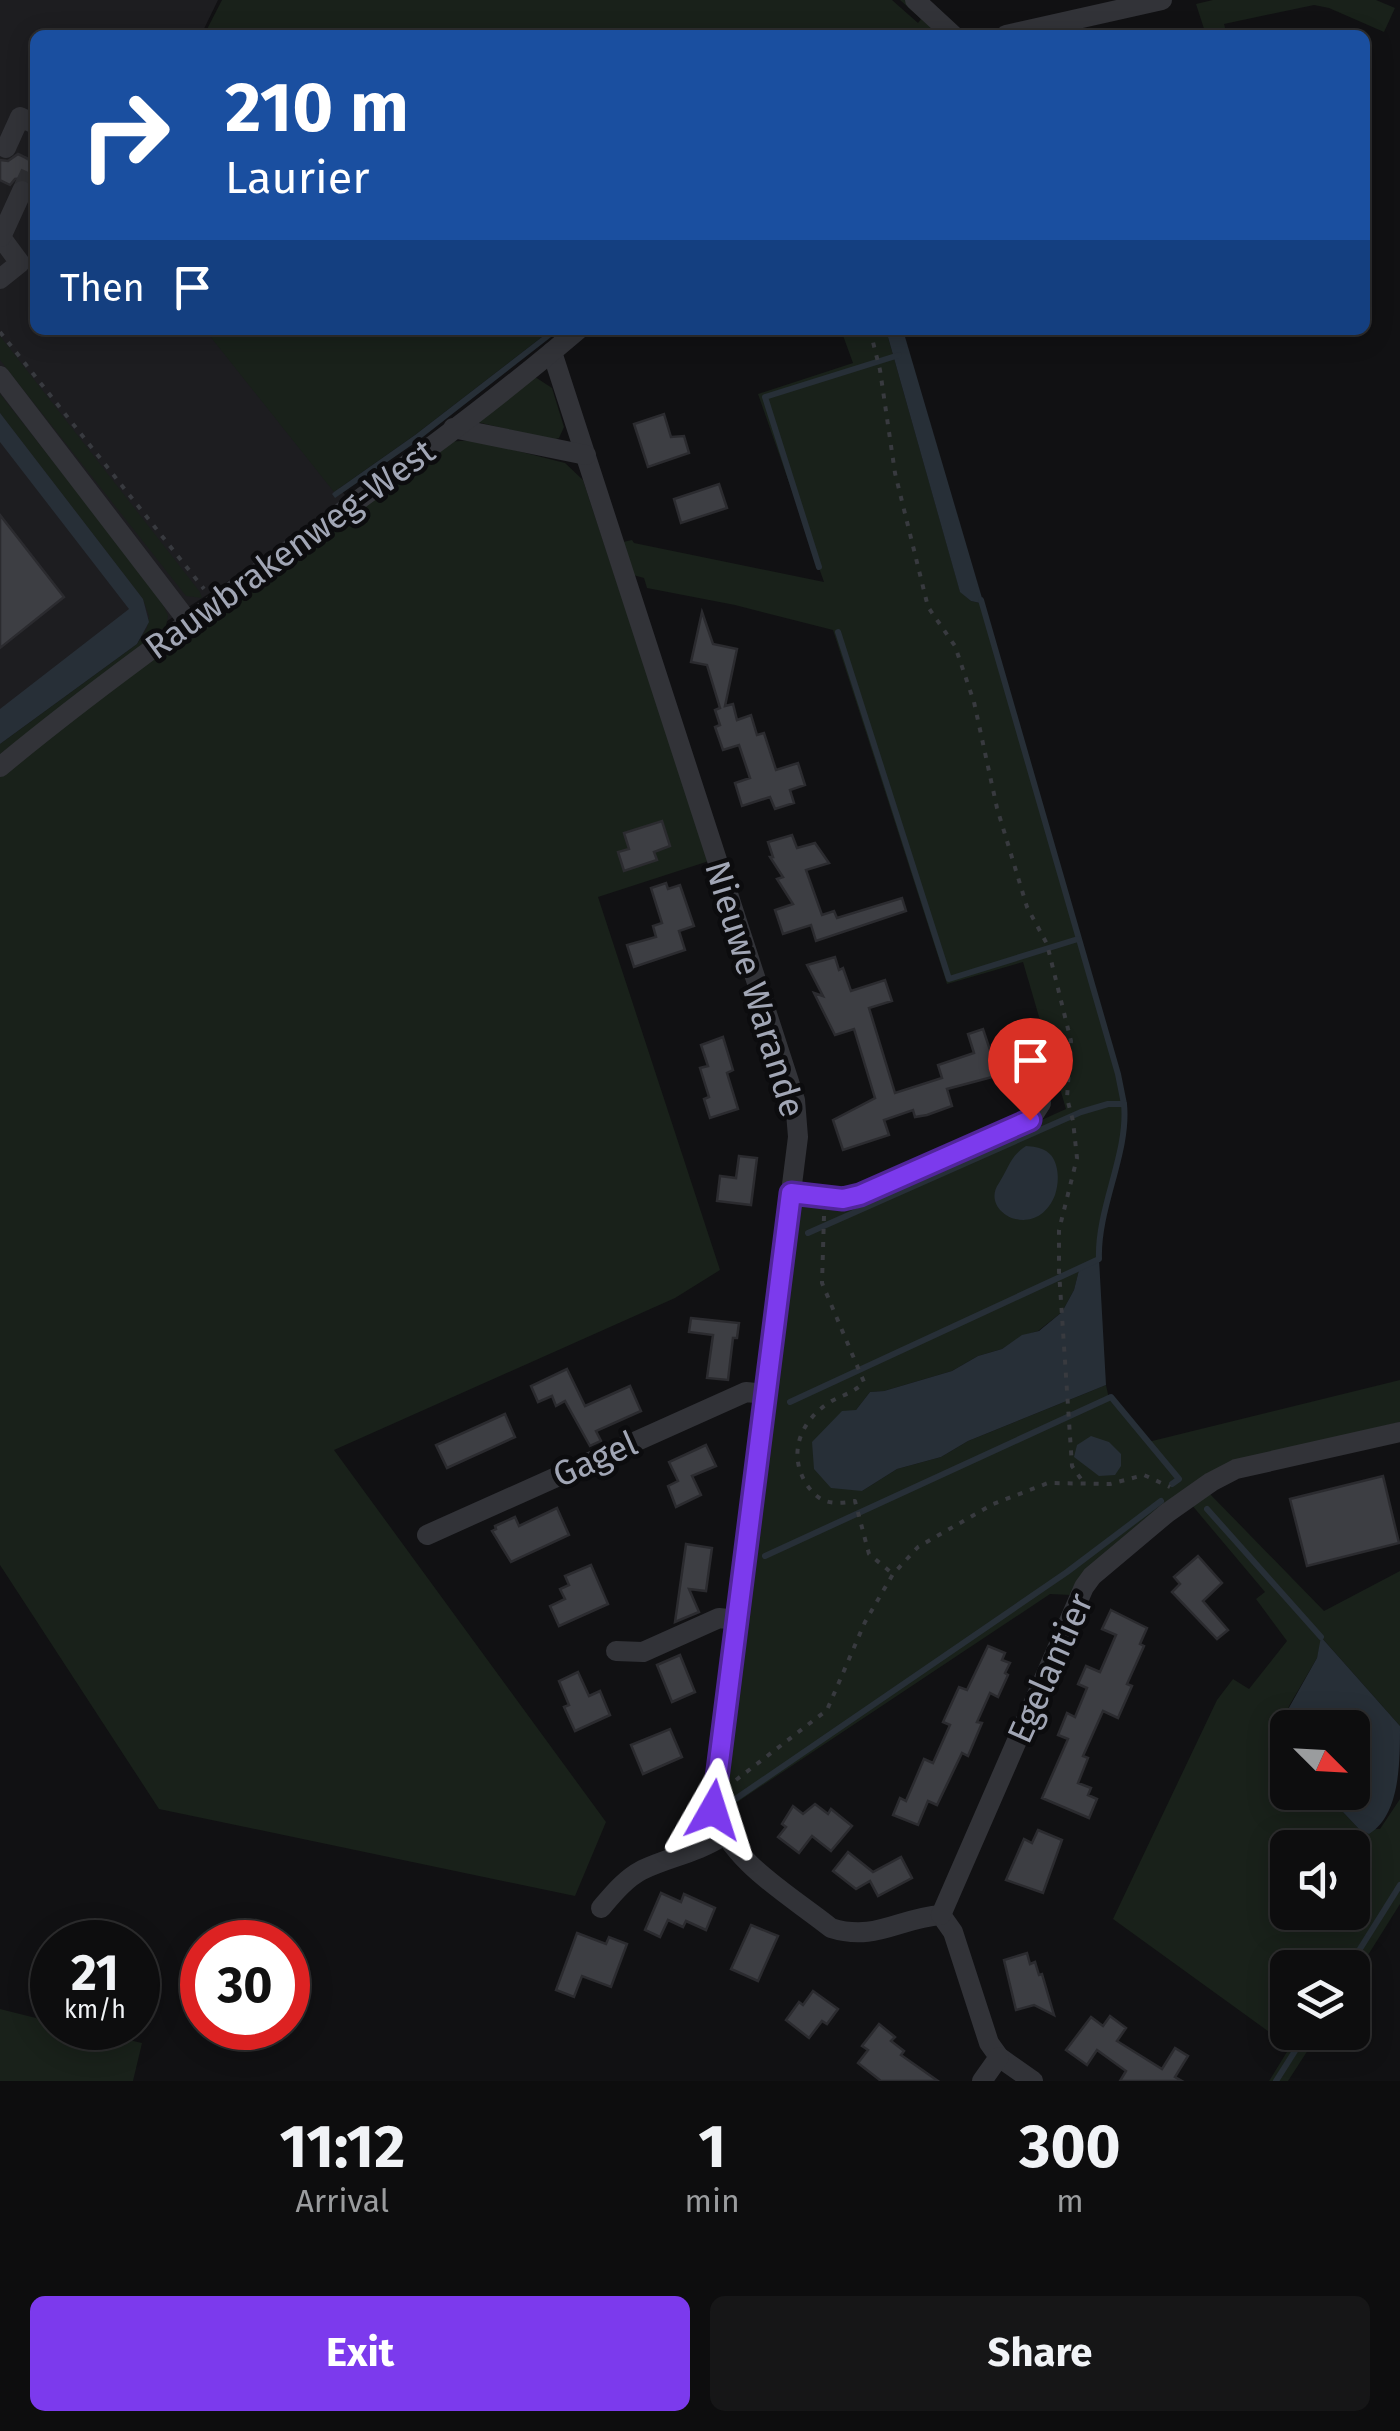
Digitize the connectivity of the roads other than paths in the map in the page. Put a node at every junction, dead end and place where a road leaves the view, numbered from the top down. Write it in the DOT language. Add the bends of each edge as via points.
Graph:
graph roads {
  1 [pos="915,0"];
  2 [pos="1162,0"];
  3 [pos="948,30"];
  4 [pos="1028,30"];
  5 [pos="30,122"];
  6 [pos="6,148"];
  7 [pos="22,190"];
  8 [pos="0,237"];
  9 [pos="0,278"];
  10 [pos="572,335"];
  11 [pos="552,352"];
  12 [pos="0,376"];
  13 [pos="453,428"];
  14 [pos="586,456"];
  15 [pos="190,624"];
  16 [pos="0,767"];
  17 [pos="1041,1103"];
  18 [pos="791,1193"];
  19 [pos="765,1394"];
  20 [pos="1400,1432"];
  21 [pos="427,1535"];
  22 [pos="736,1620"];
  23 [pos="616,1651"];
  24 [pos="723,1836"];
  25 [pos="601,1908"];
  26 [pos="941,1915"];
  27 [pos="999,2057"];
  28 [pos="982,2081"];
  29 [pos="1033,2081"];
  1 -- 3 [label="street"];
  2 -- 4 [label="street"];
  5 -- 6 [label="street" via="20,118"];
  7 -- 8 [label="street"];
  8 -- 9 [label="street" via="20,263"];
  10 -- 11 [label="street, Rauwbrakenweg-West"];
  11 -- 13 [label="street, Rauwbrakenweg-West"];
  11 -- 14 [label="street, Nieuwe Warande"];
  12 -- 15 [label="street"];
  13 -- 14 [label="street"];
  13 -- 15 [label="street, Rauwbrakenweg-West"];
  14 -- 18 [label="street, Nieuwe Warande" via="795,1100"];
  15 -- 16 [label="street, Rauwbrakenweg-West"];
  17 -- 18 [label="street" via="1030,1120 860,1195"];
  18 -- 19 [label="street, Nieuwe Warande"];
  19 -- 21 [label="street, Gagel" via="746,1392"];
  19 -- 22 [label="street, Nieuwe Warande"];
  20 -- 26 [label="street, Egelantier" via="1236,1469 1102,1566 1084,1587"];
  22 -- 23 [label="street" via="718,1618 643,1652"];
  22 -- 24 [label="street, Nieuwe Warande" via="713,1810"];
  24 -- 25 [label="street" via="641,1871"];
  24 -- 26 [label="street" via="832,1928 866,1934"];
  26 -- 27 [label="street"];
  27 -- 28 [label="street"];
  27 -- 29 [label="street"];
}
